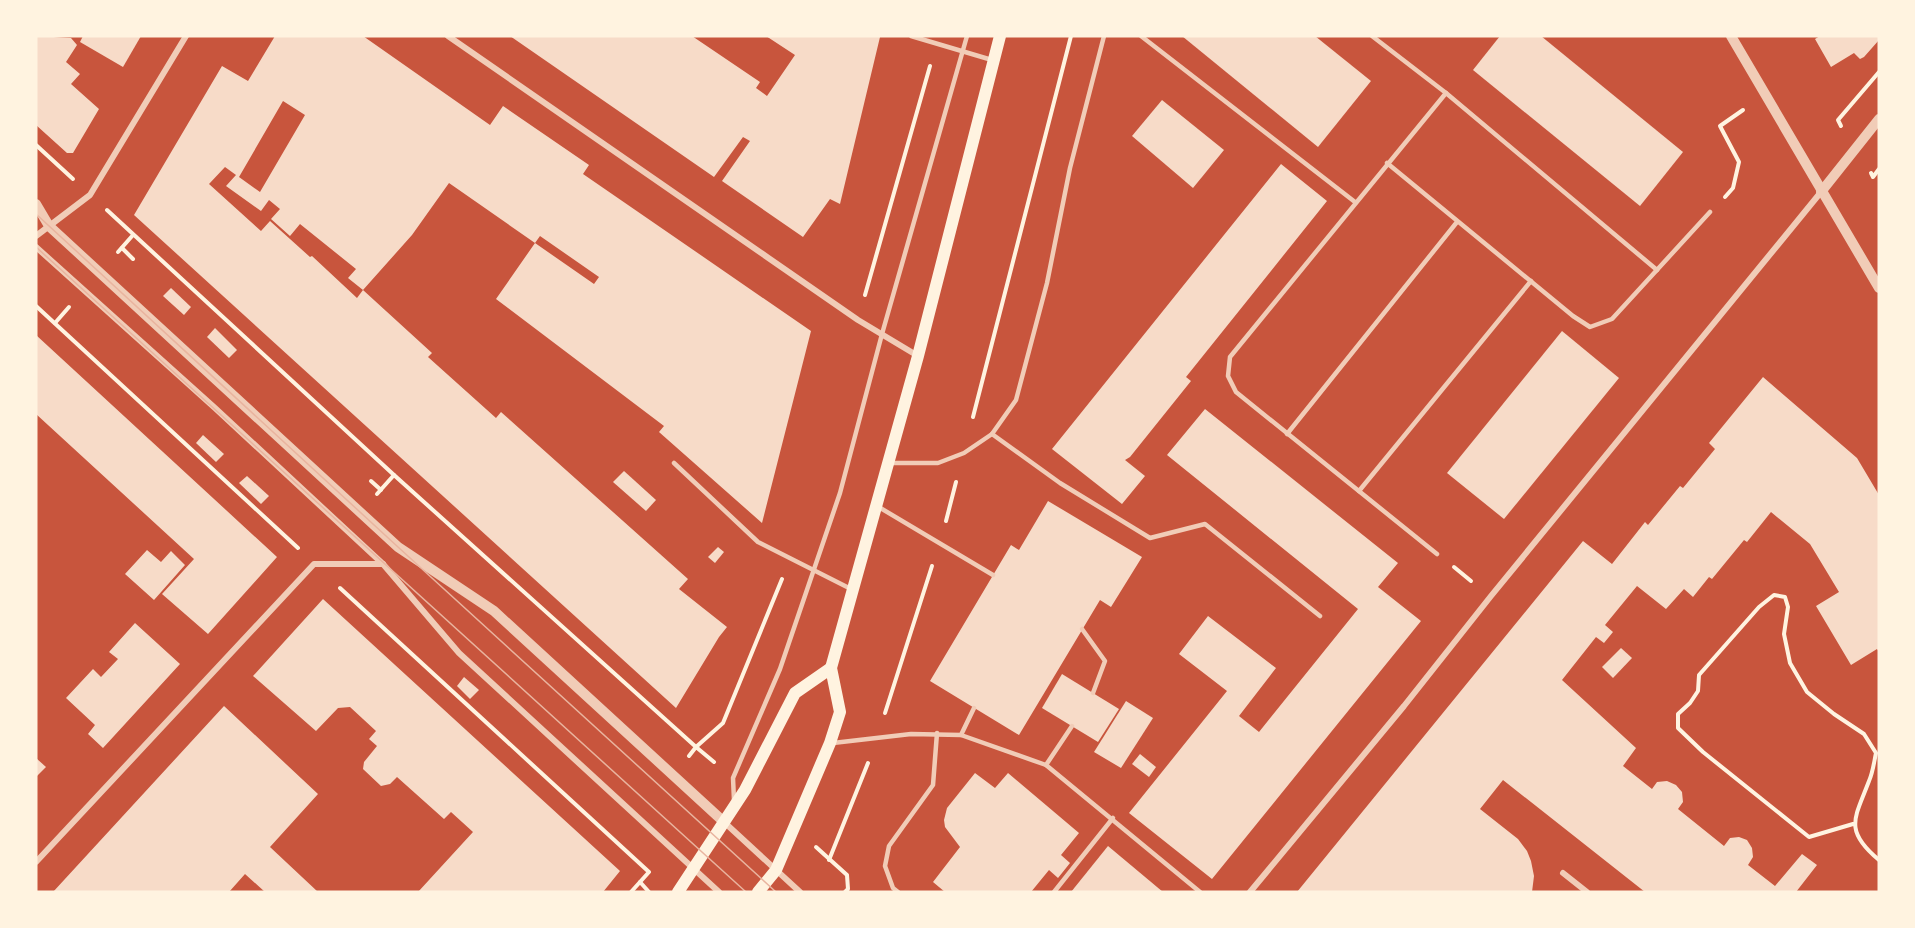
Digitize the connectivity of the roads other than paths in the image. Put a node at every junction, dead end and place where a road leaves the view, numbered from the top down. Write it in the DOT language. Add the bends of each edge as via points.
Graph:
graph roads {
  1 [pos="186,36"];
  2 [pos="448,36"];
  3 [pos="911,36"];
  4 [pos="967,36"];
  5 [pos="1000,36"];
  6 [pos="1104,36"];
  7 [pos="1141,36"];
  8 [pos="1372,36"];
  9 [pos="1731,36"];
  10 [pos="962,51"];
  11 [pos="995,61"];
  12 [pos="1446,93"];
  13 [pos="1879,119"];
  14 [pos="1387,163"];
  15 [pos="1821,192"];
  16 [pos="1355,202"];
  17 [pos="36,204"];
  18 [pos="1710,212"];
  19 [pos="1457,222"];
  20 [pos="49,226"];
  21 [pos="36,236"];
  22 [pos="36,247"];
  23 [pos="1657,270"];
  24 [pos="1531,281"];
  25 [pos="1879,288"];
  26 [pos="882,334"];
  27 [pos="918,356"];
  28 [pos="992,434"];
  29 [pos="1287,434"];
  30 [pos="674,463"];
  31 [pos="888,463"];
  32 [pos="1359,491"];
  33 [pos="876,505"];
  34 [pos="1437,554"];
  35 [pos="383,564"];
  36 [pos="814,570"];
  37 [pos="993,575"];
  38 [pos="854,591"];
  39 [pos="1320,616"];
  40 [pos="1082,629"];
  41 [pos="831,668"];
  42 [pos="1093,693"];
  43 [pos="974,708"];
  44 [pos="1072,726"];
  45 [pos="937,733"];
  46 [pos="961,735"];
  47 [pos="830,743"];
  48 [pos="1046,765"];
  49 [pos="735,806"];
  50 [pos="1113,818"];
  51 [pos="724,822"];
  52 [pos="36,862"];
  53 [pos="693,869"];
  54 [pos="776,870"];
  55 [pos="1563,873"];
  56 [pos="678,892"];
  57 [pos="719,892"];
  58 [pos="758,892"];
  59 [pos="800,892"];
  60 [pos="898,892"];
  61 [pos="1054,892"];
  62 [pos="1200,892"];
  63 [pos="1250,892"];
  64 [pos="1587,892"];
  1 -- 20 [label="street" via="90,195"];
  2 -- 26 [label="street"];
  3 -- 10 [label="lane"];
  4 -- 10 [label="lane"];
  5 -- 11 [label="main road"];
  6 -- 28 [label="lane" via="1016,400"];
  7 -- 16 [label="lane"];
  8 -- 12 [label="lane"];
  9 -- 15 [label="street"];
  10 -- 11 [label="lane"];
  10 -- 26 [label="lane"];
  11 -- 27 [label="main road"];
  12 -- 14 [label="lane"];
  12 -- 23 [label="lane"];
  13 -- 15 [label="street"];
  14 -- 16 [label="lane"];
  14 -- 19 [label="lane"];
  15 -- 25 [label="street"];
  15 -- 63 [label="street"];
  16 -- 29 [label="lane" via="1230,357 1228,376 1236,392"];
  17 -- 20 [label="street"];
  18 -- 23 [label="lane"];
  19 -- 24 [label="lane"];
  19 -- 29 [label="lane"];
  20 -- 21 [label="street"];
  20 -- 51 [label="street" via="398,548 494,611"];
  22 -- 35 [label="street"];
  23 -- 24 [label="lane" via="1612,319 1590,327"];
  24 -- 32 [label="lane"];
  26 -- 27 [label="street"];
  26 -- 36 [label="lane" via="840,493"];
  27 -- 31 [label="main road"];
  28 -- 31 [label="lane" via="964,453 938,463"];
  28 -- 39 [label="lane" via="1060,483 1150,538 1205,524"];
  29 -- 32 [label="lane"];
  30 -- 36 [label="lane" via="758,542"];
  31 -- 33 [label="main road"];
  32 -- 34 [label="lane"];
  33 -- 37 [label="lane"];
  33 -- 38 [label="main road"];
  35 -- 52 [label="street" via="314,564"];
  35 -- 53 [label="street" via="459,653"];
  36 -- 38 [label="lane"];
  36 -- 49 [label="lane" via="780,669 733,778"];
  38 -- 41 [label="main road"];
  40 -- 42 [label="lane" via="1105,661"];
  41 -- 47 [label="main road" via="840,712"];
  41 -- 49 [label="main road" via="795,693"];
  43 -- 46 [label="lane"];
  44 -- 48 [label="lane"];
  45 -- 46 [label="lane"];
  45 -- 47 [label="lane"];
  45 -- 60 [label="lane" via="933,785 889,846 885,866"];
  46 -- 48 [label="lane"];
  47 -- 54 [label="main road"];
  48 -- 50 [label="lane"];
  49 -- 51 [label="main road"];
  50 -- 61 [label="lane"];
  50 -- 62 [label="lane"];
  51 -- 53 [label="main road"];
  51 -- 54 [label="street"];
  53 -- 56 [label="main road"];
  53 -- 57 [label="street"];
  54 -- 58 [label="main road"];
  54 -- 59 [label="street"];
  55 -- 64 [label="street"];
}
